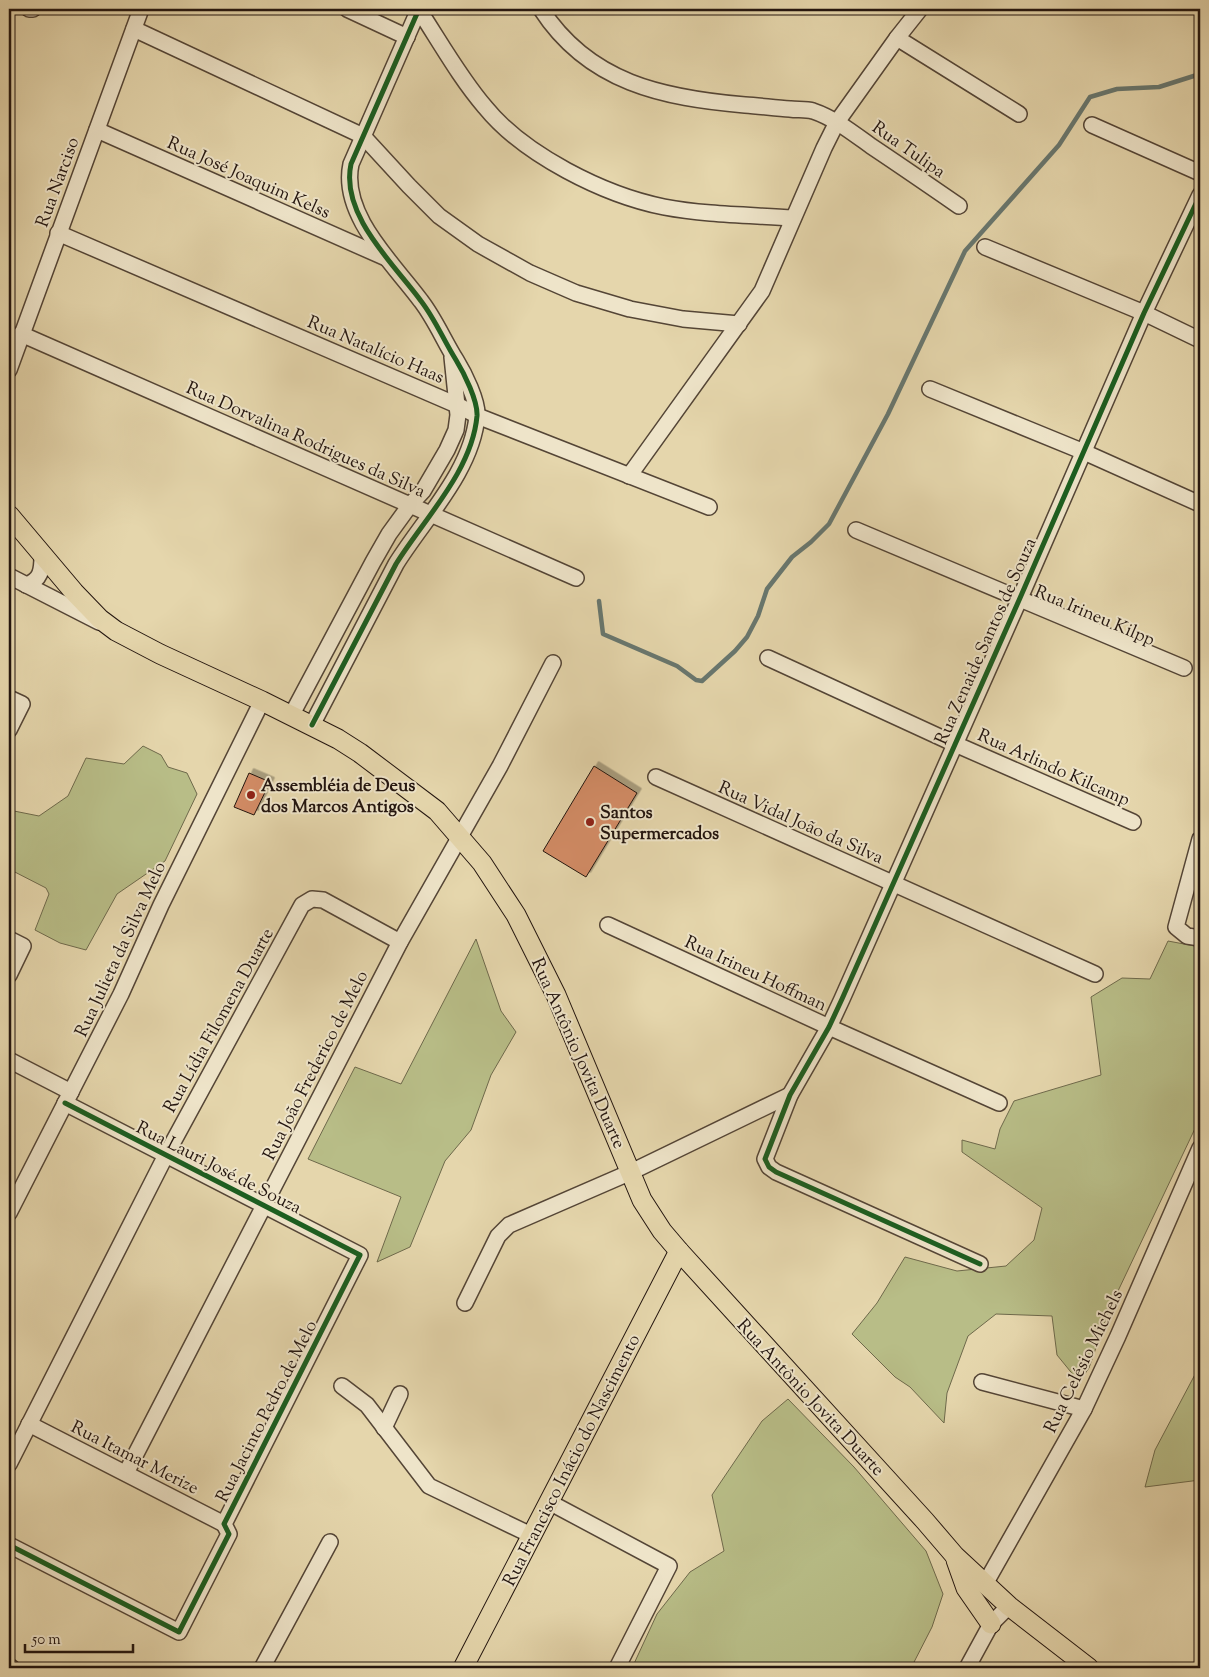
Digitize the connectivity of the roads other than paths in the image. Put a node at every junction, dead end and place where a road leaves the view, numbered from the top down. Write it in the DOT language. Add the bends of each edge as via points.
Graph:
graph roads {
  1 [pos="29,9"];
  2 [pos="33,9"];
  3 [pos="142,9"];
  4 [pos="346,9"];
  5 [pos="419,9"];
  6 [pos="541,9"];
  7 [pos="920,9"];
  8 [pos="134,29"];
  9 [pos="407,37"];
  10 [pos="897,38"];
  11 [pos="1019,114"];
  12 [pos="837,122"];
  13 [pos="1092,125"];
  14 [pos="96,130"];
  15 [pos="363,136"];
  16 [pos="1200,173"];
  17 [pos="1200,195"];
  18 [pos="959,206"];
  19 [pos="793,218"];
  20 [pos="58,233"];
  21 [pos="985,247"];
  22 [pos="387,259"];
  23 [pos="1144,313"];
  24 [pos="739,324"];
  25 [pos="21,334"];
  26 [pos="1200,340"];
  27 [pos="452,353"];
  28 [pos="9,370"];
  29 [pos="930,389"];
  30 [pos="456,404"];
  31 [pos="477,416"];
  32 [pos="1084,452"];
  33 [pos="629,476"];
  34 [pos="1200,504"];
  35 [pos="410,505"];
  36 [pos="709,507"];
  37 [pos="431,514"];
  38 [pos="9,515"];
  39 [pos="856,530"];
  40 [pos="42,556"];
  41 [pos="9,576"];
  42 [pos="576,578"];
  43 [pos="26,585"];
  44 [pos="1020,598"];
  45 [pos="116,631"];
  46 [pos="768,658"];
  47 [pos="553,663"];
  48 [pos="1184,668"];
  49 [pos="15,701"];
  50 [pos="262,701"];
  51 [pos="292,716"];
  52 [pos="312,725"];
  53 [pos="9,730"];
  54 [pos="955,744"];
  55 [pos="656,777"];
  56 [pos="1134,822"];
  57 [pos="460,837"];
  58 [pos="1200,839"];
  59 [pos="892,883"];
  60 [pos="608,925"];
  61 [pos="1200,938"];
  62 [pos="9,939"];
  63 [pos="400,942"];
  64 [pos="1094,974"];
  65 [pos="9,975"];
  66 [pos="829,1027"];
  67 [pos="9,1060"];
  68 [pos="790,1095"];
  69 [pos="68,1097"];
  70 [pos="999,1103"];
  71 [pos="1200,1148"];
  72 [pos="166,1155"];
  73 [pos="631,1172"];
  74 [pos="264,1206"];
  75 [pos="9,1213"];
  76 [pos="679,1252"];
  77 [pos="360,1255"];
  78 [pos="980,1264"];
  79 [pos="464,1303"];
  80 [pos="982,1382"];
  81 [pos="342,1386"];
  82 [pos="400,1394"];
  83 [pos="1084,1409"];
  84 [pos="29,1424"];
  85 [pos="384,1428"];
  86 [pos="9,1464"];
  87 [pos="126,1473"];
  88 [pos="549,1502"];
  89 [pos="224,1524"];
  90 [pos="532,1535"];
  91 [pos="330,1542"];
  92 [pos="9,1545"];
  93 [pos="955,1556"];
  94 [pos="985,1584"];
  95 [pos="1009,1606"];
  96 [pos="991,1624"];
  97 [pos="9,1666"];
  98 [pos="12,1668"];
  99 [pos="262,1668"];
  100 [pos="463,1668"];
  101 [pos="617,1668"];
  102 [pos="967,1668"];
  103 [pos="1089,1668"];
  1 -- 2 [label="street"];
  3 -- 8 [label="street, Rua Narciso"];
  4 -- 9 [label="street"];
  5 -- 9 [label="street"];
  5 -- 19 [label="street" via="484,107 522,143 560,166 615,192 657,205 692,211"];
  6 -- 12 [label="street, Rua Tulipa" via="552,26 580,54 641,86 704,101 812,111"];
  7 -- 10 [label="street"];
  8 -- 14 [label="street, Rua Narciso"];
  8 -- 15 [label="street"];
  9 -- 15 [label="street"];
  10 -- 11 [label="street"];
  10 -- 12 [label="street"];
  12 -- 18 [label="street, Rua Tulipa"];
  12 -- 19 [label="street"];
  13 -- 16 [label="street"];
  14 -- 20 [label="street, Rua Narciso"];
  14 -- 22 [label="street, Rua José Joaquim Kelss"];
  15 -- 22 [label="street" via="350,172 351,194 366,227"];
  15 -- 24 [label="street" via="439,216 478,244 530,273 576,293 630,310"];
  17 -- 23 [label="street, Rua Zenaide Santos de Souza"];
  19 -- 24 [label="street" via="762,291"];
  20 -- 25 [label="street, Rua Narciso"];
  20 -- 30 [label="street, Rua Natalício Haas"];
  21 -- 23 [label="street"];
  22 -- 27 [label="street" via="423,303"];
  23 -- 26 [label="street"];
  23 -- 32 [label="street, Rua Zenaide Santos de Souza"];
  24 -- 33 [label="street"];
  25 -- 28 [label="street, Rua Narciso"];
  25 -- 35 [label="street, Rua Dorvalina Rodrigues da Silva"];
  27 -- 30 [label="street"];
  27 -- 31 [label="street" via="469,384"];
  29 -- 32 [label="street"];
  30 -- 31 [label="street, Rua Natalício Haas"];
  30 -- 35 [label="street" via="456,430 447,450"];
  31 -- 33 [label="street, Rua Natalício Haas"];
  31 -- 37 [label="street" via="466,454 441,502"];
  32 -- 34 [label="street"];
  32 -- 44 [label="street, Rua Zenaide Santos de Souza"];
  33 -- 36 [label="street, Rua Natalício Haas"];
  35 -- 37 [label="street, Rua Dorvalina Rodrigues da Silva"];
  35 -- 51 [label="street" via="373,562"];
  37 -- 42 [label="street, Rua Dorvalina Rodrigues da Silva"];
  37 -- 52 [label="street" via="396,564"];
  38 -- 40 [label="main road, Rua Antônio Jovita Duarte"];
  39 -- 44 [label="street, Rua Irineu Kilpp"];
  40 -- 43 [label="street" via="41,573"];
  40 -- 45 [label="main road, Rua Antônio Jovita Duarte" via="100,619"];
  41 -- 43 [label="street"];
  43 -- 45 [label="street"];
  44 -- 48 [label="street, Rua Irineu Kilpp"];
  44 -- 54 [label="street, Rua Zenaide Santos de Souza"];
  45 -- 50 [label="main road, Rua Antônio Jovita Duarte"];
  46 -- 54 [label="street, Rua Arlindo Kilcamp"];
  47 -- 57 [label="street, Rua João Frederico de Melo"];
  49 -- 53 [label="street"];
  50 -- 51 [label="main road, Rua Antônio Jovita Duarte"];
  50 -- 69 [label="street, Rua Julieta da Silva Melo" via="161,905 130,977"];
  51 -- 52 [label="main road, Rua Antônio Jovita Duarte"];
  52 -- 57 [label="main road, Rua Antônio Jovita Duarte" via="360,752 436,811"];
  54 -- 56 [label="street, Rua Arlindo Kilcamp"];
  54 -- 59 [label="street, Rua Zenaide Santos de Souza"];
  55 -- 59 [label="street, Rua Vidal João da Silva"];
  57 -- 63 [label="street, Rua João Frederico de Melo"];
  57 -- 73 [label="main road, Rua Antônio Jovita Duarte" via="482,863 516,915 556,995"];
  58 -- 61 [label="street" via="1176,927 1187,936"];
  59 -- 64 [label="street, Rua Vidal João da Silva"];
  59 -- 66 [label="street, Rua Zenaide Santos de Souza"];
  60 -- 66 [label="street, Rua Irineu Hoffman"];
  62 -- 65 [label="street" via="23,946"];
  63 -- 72 [label="street, Rua Lídia Filomena Duarte" via="323,900 312,899 302,905"];
  63 -- 74 [label="street, Rua João Frederico de Melo"];
  66 -- 68 [label="street, Rua Zenaide Santos de Souza"];
  66 -- 70 [label="street, Rua Irineu Hoffman"];
  67 -- 69 [label="street, Rua Lauri José de Souza"];
  68 -- 73 [label="street"];
  68 -- 78 [label="street, Rua Zenaide Santos de Souza" via="764,1159 769,1166"];
  69 -- 72 [label="street, Rua Lauri José de Souza"];
  69 -- 75 [label="street, Rua Julieta da Silva Melo"];
  71 -- 83 [label="street, Rua Celésio Michels"];
  72 -- 74 [label="street, Rua Lauri José de Souza"];
  72 -- 84 [label="street, Rua Lídia Filomena Duarte"];
  73 -- 76 [label="main road, Rua Antônio Jovita Duarte" via="652,1217"];
  73 -- 79 [label="street" via="509,1225 498,1236"];
  74 -- 77 [label="street, Rua Lauri José de Souza"];
  74 -- 87 [label="street, Rua João Frederico de Melo"];
  76 -- 88 [label="main road, Rua Francisco Inácio do Nascimento"];
  76 -- 93 [label="main road, Rua Antônio Jovita Duarte"];
  77 -- 89 [label="street, Rua Jacinto Pedro de Melo"];
  80 -- 83 [label="street"];
  81 -- 85 [label="street" via="367,1405"];
  82 -- 85 [label="street"];
  83 -- 94 [label="street, Rua Celésio Michels"];
  84 -- 86 [label="street, Rua Lídia Filomena Duarte"];
  84 -- 87 [label="street, Rua Itamar Merize"];
  85 -- 90 [label="street" via="428,1486"];
  87 -- 89 [label="street, Rua Itamar Merize"];
  88 -- 90 [label="main road, Rua Francisco Inácio do Nascimento"];
  88 -- 101 [label="street" via="669,1566"];
  89 -- 92 [label="street, Rua Jacinto Pedro de Melo" via="229,1534 179,1632"];
  90 -- 100 [label="main road, Rua Francisco Inácio do Nascimento"];
  91 -- 99 [label="street"];
  93 -- 94 [label="main road, Rua Antônio Jovita Duarte"];
  93 -- 96 [label="main road" via="966,1588"];
  94 -- 95 [label="main road, Rua Antônio Jovita Duarte"];
  95 -- 96 [label="street"];
  95 -- 103 [label="main road, Rua Antônio Jovita Duarte"];
  96 -- 102 [label="street"];
  97 -- 98 [label="street"];
}
